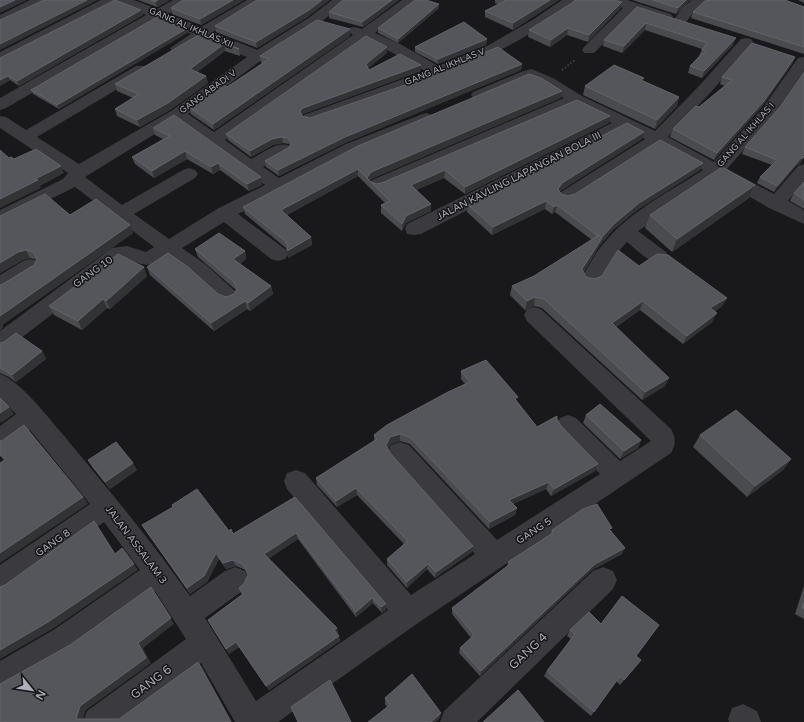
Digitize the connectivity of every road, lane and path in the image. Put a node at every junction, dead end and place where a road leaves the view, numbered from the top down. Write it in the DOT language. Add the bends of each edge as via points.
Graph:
graph roads {
  1 [pos="41,0"];
  2 [pos="112,0"];
  3 [pos="122,0"];
  4 [pos="183,0"];
  5 [pos="257,0"];
  6 [pos="341,0"];
  7 [pos="411,0"];
  8 [pos="571,0"];
  9 [pos="614,0"];
  10 [pos="701,0"];
  11 [pos="633,6"];
  12 [pos="159,14"];
  13 [pos="315,20"];
  14 [pos="0,21"];
  15 [pos="680,21"];
  16 [pos="695,26"];
  17 [pos="203,33"];
  18 [pos="366,34"];
  19 [pos="746,42"];
  20 [pos="589,50"];
  21 [pos="258,56"];
  22 [pos="0,58"];
  23 [pos="799,59"];
  24 [pos="437,72"];
  25 [pos="546,81"];
  26 [pos="576,99"];
  27 [pos="462,103"];
  28 [pos="0,106"];
  29 [pos="440,112"];
  30 [pos="177,114"];
  31 [pos="310,118"];
  32 [pos="0,122"];
  33 [pos="624,123"];
  34 [pos="26,137"];
  35 [pos="658,138"];
  36 [pos="214,140"];
  37 [pos="282,150"];
  38 [pos="252,166"];
  39 [pos="716,170"];
  40 [pos="804,170"];
  41 [pos="189,174"];
  42 [pos="77,175"];
  43 [pos="378,184"];
  44 [pos="278,187"];
  45 [pos="567,196"];
  46 [pos="776,204"];
  47 [pos="122,213"];
  48 [pos="224,213"];
  49 [pos="0,218"];
  50 [pos="804,218"];
  51 [pos="414,229"];
  52 [pos="626,232"];
  53 [pos="168,248"];
  54 [pos="278,254"];
  55 [pos="659,257"];
  56 [pos="30,266"];
  57 [pos="591,279"];
  58 [pos="0,285"];
  59 [pos="228,296"];
  60 [pos="534,315"];
  61 [pos="0,342"];
  62 [pos="0,384"];
  63 [pos="32,415"];
  64 [pos="568,425"];
  65 [pos="0,439"];
  66 [pos="400,452"];
  67 [pos="618,476"];
  68 [pos="296,481"];
  69 [pos="107,506"];
  70 [pos="495,557"];
  71 [pos="158,573"];
  72 [pos="235,580"];
  73 [pos="603,580"];
  74 [pos="0,581"];
  75 [pos="408,613"];
  76 [pos="186,615"];
  77 [pos="205,642"];
  78 [pos="0,676"];
  79 [pos="98,722"];
  80 [pos="252,722"];
  81 [pos="455,722"];
  1 -- 14 [label="street"];
  2 -- 22 [label="street"];
  3 -- 12 [label="street, GANG AL IKHLAS XII"];
  4 -- 12 [label="street"];
  5 -- 17 [label="street"];
  6 -- 13 [label="street, GANG ABADI V"];
  7 -- 18 [label="street"];
  8 -- 24 [label="street, GANG AL IKHLAS V" via="539,22 486,45"];
  9 -- 11 [label="street"];
  10 -- 15 [label="street"];
  11 -- 15 [label="street"];
  11 -- 20 [label="street"];
  12 -- 17 [label="street, GANG AL IKHLAS XII"];
  12 -- 28 [label="street"];
  13 -- 18 [label="street"];
  13 -- 21 [label="street, GANG ABADI V"];
  15 -- 16 [label="street"];
  17 -- 21 [label="street, GANG AL IKHLAS XII"];
  17 -- 34 [label="street"];
  18 -- 24 [label="street"];
  18 -- 36 [label="street"];
  19 -- 35 [label="street"];
  20 -- 25 [label="path"];
  21 -- 30 [label="street, GANG ABADI V"];
  23 -- 39 [label="street, GANG AL IKHLAS I" via="768,112"];
  24 -- 31 [label="street, GANG AL IKHLAS V"];
  25 -- 26 [label="street"];
  25 -- 27 [label="street" via="531,74 526,75"];
  26 -- 33 [label="street"];
  26 -- 43 [label="street"];
  29 -- 44 [label="street, GANG 10" via="352,148"];
  30 -- 36 [label="street, GANG ABADI V"];
  30 -- 42 [label="street"];
  32 -- 34 [label="street"];
  33 -- 35 [label="street"];
  33 -- 51 [label="street, JALAN KAVLING LAPANGAN BOLA III"];
  34 -- 42 [label="street"];
  35 -- 39 [label="street"];
  35 -- 45 [label="street"];
  36 -- 38 [label="street, GANG ABADI V"];
  37 -- 38 [label="street"];
  38 -- 44 [label="street, GANG ABADI V"];
  39 -- 46 [label="street"];
  39 -- 52 [label="street, GANG AL IKHLAS I" via="638,221"];
  40 -- 46 [label="street"];
  41 -- 47 [label="street"];
  42 -- 47 [label="street"];
  42 -- 49 [label="street" via="69,183"];
  44 -- 48 [label="street, GANG 10"];
  46 -- 50 [label="street"];
  47 -- 53 [label="street"];
  48 -- 53 [label="street, GANG 10"];
  48 -- 54 [label="street"];
  52 -- 55 [label="street"];
  52 -- 57 [label="street, GANG AL IKHLAS I" via="610,248"];
  53 -- 59 [label="street" via="198,269"];
  53 -- 61 [label="street, GANG 10" via="145,260 130,253 119,253"];
  56 -- 58 [label="street"];
  60 -- 67 [label="street, GANG 5" via="663,436 663,446"];
  62 -- 63 [label="street, JALAN ASSALAM 3"];
  63 -- 65 [label="street"];
  63 -- 69 [label="street, JALAN ASSALAM 3"];
  64 -- 67 [label="street"];
  66 -- 70 [label="street"];
  67 -- 70 [label="street, GANG 5"];
  68 -- 75 [label="street"];
  69 -- 71 [label="street, JALAN ASSALAM 3"];
  69 -- 74 [label="street, GANG 8"];
  70 -- 75 [label="street, GANG 5"];
  71 -- 76 [label="street, JALAN ASSALAM 3"];
  71 -- 78 [label="street" via="65,639"];
  72 -- 76 [label="street"];
  73 -- 81 [label="street, GANG 4"];
  75 -- 80 [label="street, GANG 5"];
  76 -- 77 [label="street, JALAN ASSALAM 3"];
  77 -- 79 [label="street, GANG 6"];
  77 -- 80 [label="street, JALAN ASSALAM 3"];
}
